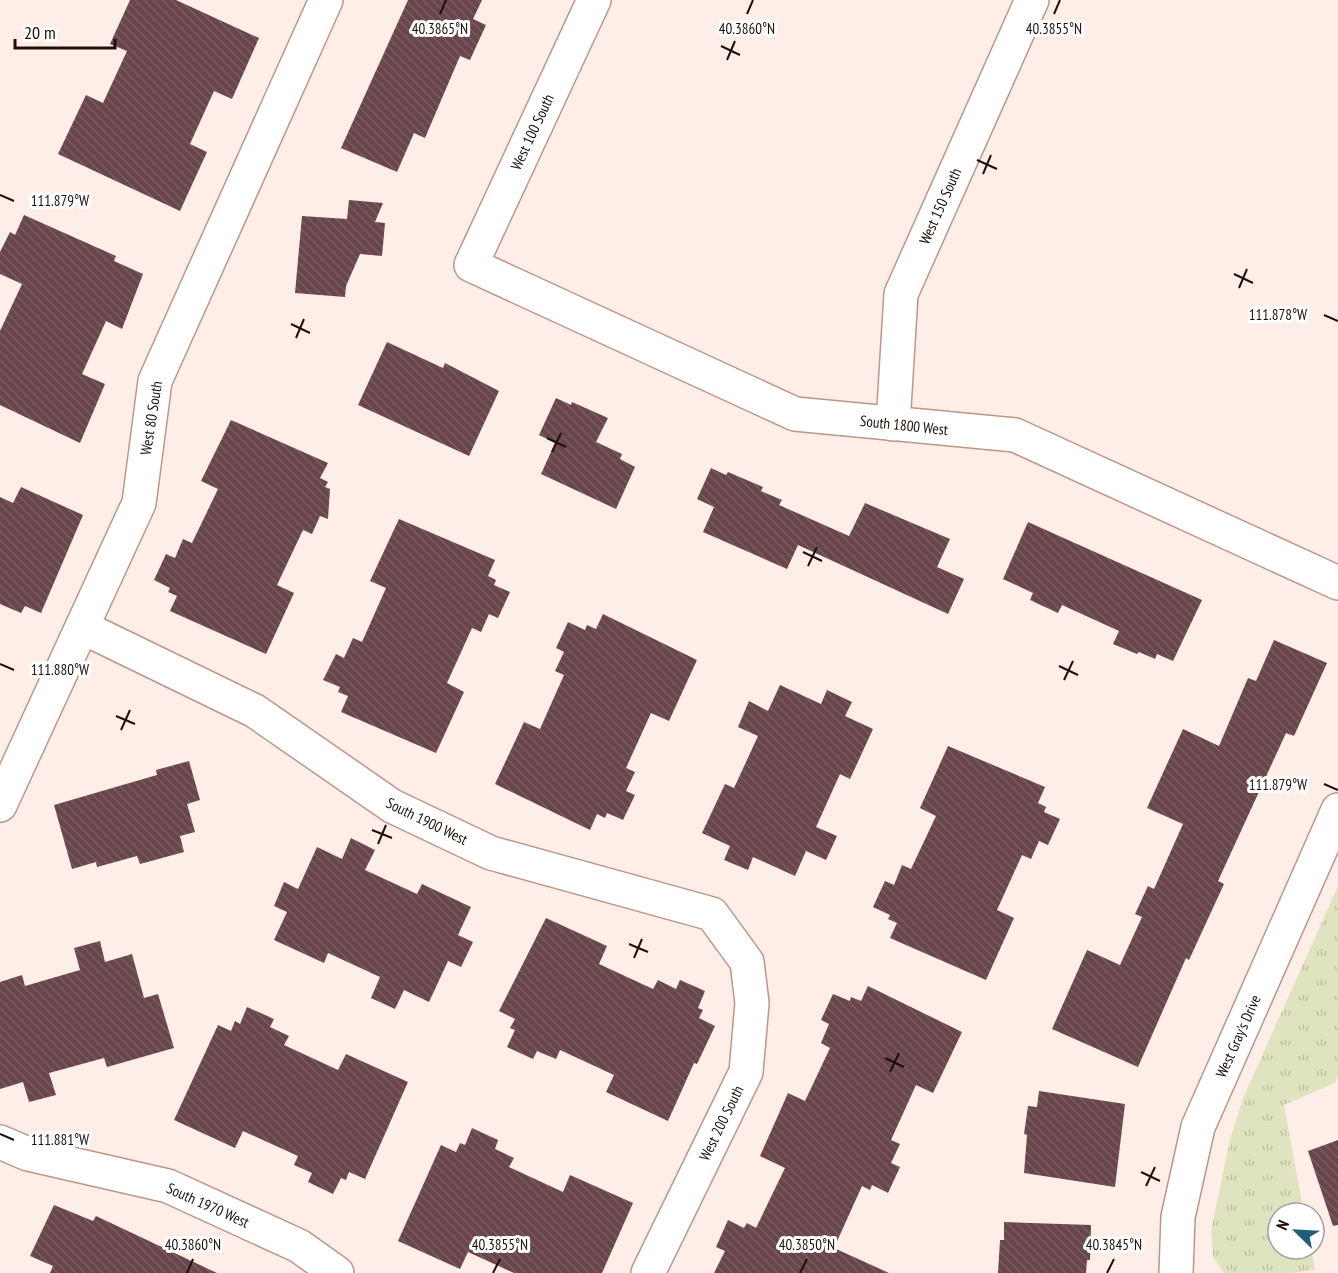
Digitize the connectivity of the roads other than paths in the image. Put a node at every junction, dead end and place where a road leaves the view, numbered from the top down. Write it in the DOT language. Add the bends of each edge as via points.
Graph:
graph roads {
  1 [pos="326,0"];
  2 [pos="594,0"];
  3 [pos="1032,0"];
  4 [pos="471,265"];
  5 [pos="893,423"];
  6 [pos="1338,583"];
  7 [pos="82,627"];
  8 [pos="0,805"];
  9 [pos="1338,810"];
  10 [pos="747,962"];
  11 [pos="0,1142"];
  12 [pos="337,1273"];
  13 [pos="648,1273"];
  14 [pos="1176,1273"];
  1 -- 7 [label="street, West 80 South" via="155,381 139,503"];
  2 -- 4 [label="street, West 100 South"];
  3 -- 5 [label="street, West 150 South" via="901,294"];
  4 -- 5 [label="street, South 1800 West" via="795,414"];
  5 -- 6 [label="street, South 1800 West" via="1015,435"];
  7 -- 8 [label="street, West 80 South"];
  7 -- 10 [label="street, South 1900 West" via="255,711 392,806 491,853 712,914"];
  9 -- 14 [label="street, West Gray's Drive" via="1198,1127 1178,1217"];
  10 -- 13 [label="street, West 200 South" via="752,1003 746,1072"];
  11 -- 12 [label="street, South 1970 West" via="28,1154 168,1186 299,1246"];
}
